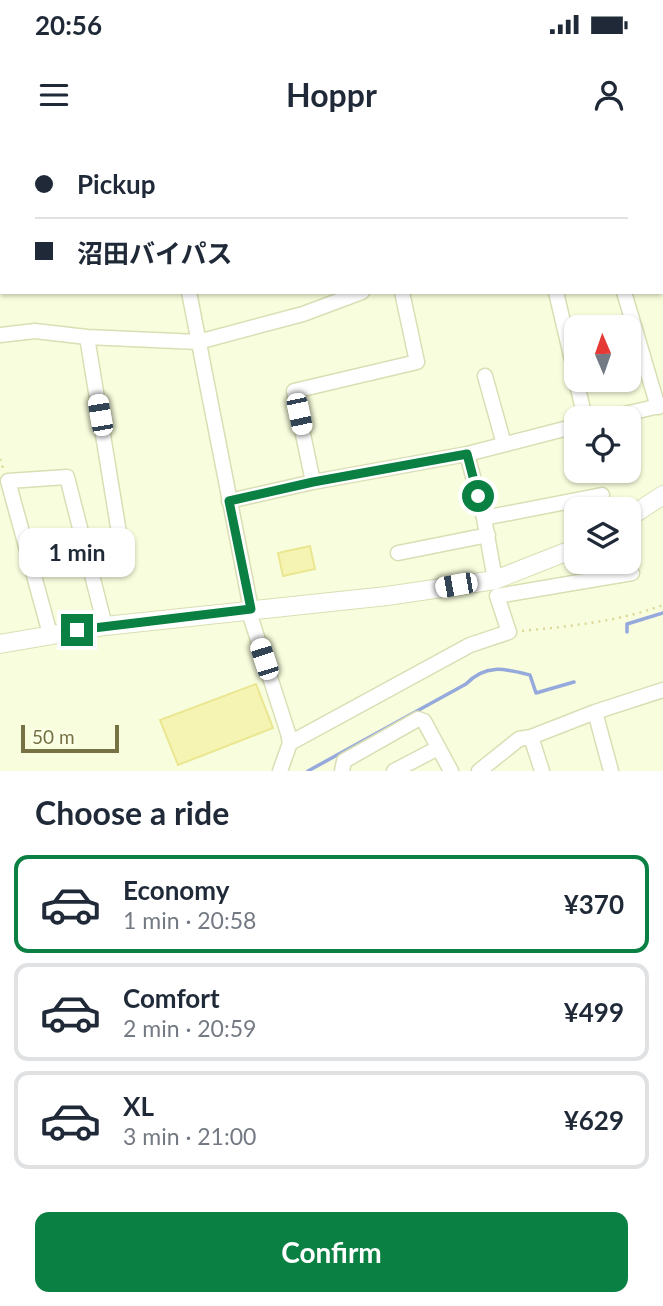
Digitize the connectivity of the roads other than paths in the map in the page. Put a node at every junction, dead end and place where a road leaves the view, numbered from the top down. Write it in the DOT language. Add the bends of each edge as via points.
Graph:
graph roads {
  1 [pos="189,294"];
  2 [pos="357,294"];
  3 [pos="402,294"];
  4 [pos="556,294"];
  5 [pos="625,294"];
  6 [pos="564,327"];
  7 [pos="0,335"];
  8 [pos="87,337"];
  9 [pos="198,342"];
  10 [pos="485,376"];
  11 [pos="661,406"];
  12 [pos="641,411"];
  13 [pos="564,429"];
  14 [pos="504,444"];
  15 [pos="467,454"];
  16 [pos="313,482"];
  17 [pos="602,495"];
  18 [pos="663,495"];
  19 [pos="229,501"];
  20 [pos="641,509"];
  21 [pos="484,518"];
  22 [pos="488,535"];
  23 [pos="88,552"];
  24 [pos="398,553"];
  25 [pos="564,554"];
  26 [pos="551,560"];
  27 [pos="626,574"];
  28 [pos="495,580"];
  29 [pos="555,586"];
  30 [pos="249,609"];
  31 [pos="105,626"];
  32 [pos="50,634"];
  33 [pos="0,644"];
  34 [pos="663,690"];
  35 [pos="595,712"];
  36 [pos="531,737"];
  37 [pos="290,743"];
  38 [pos="438,748"];
  39 [pos="279,771"];
  40 [pos="342,771"];
  41 [pos="394,771"];
  42 [pos="451,771"];
  43 [pos="479,771"];
  44 [pos="542,771"];
  45 [pos="611,771"];
  1 -- 9 [label="street"];
  2 -- 9 [label="street" via="303,314"];
  3 -- 16 [label="street" via="417,362 294,391"];
  4 -- 6 [label="street"];
  5 -- 11 [label="street"];
  7 -- 8 [label="street" via="35,331"];
  8 -- 9 [label="street"];
  8 -- 23 [label="street" via="121,545"];
  9 -- 19 [label="street"];
  10 -- 14 [label="street"];
  11 -- 12 [label="street"];
  13 -- 14 [label="street"];
  14 -- 15 [label="street"];
  15 -- 16 [label="street"];
  15 -- 21 [label="street"];
  16 -- 19 [label="street"];
  17 -- 21 [label="street"];
  18 -- 20 [label="street"];
  19 -- 30 [label="street"];
  21 -- 22 [label="street"];
  22 -- 24 [label="street"];
  22 -- 28 [label="street"];
  23 -- 31 [label="street"];
  23 -- 32 [label="street" via="67,477 8,481"];
  25 -- 26 [label="street"];
  26 -- 28 [label="street"];
  26 -- 29 [label="street"];
  27 -- 29 [label="street"];
  28 -- 30 [label="street"];
  29 -- 37 [label="street" via="497,596 509,632 470,645"];
  30 -- 31 [label="street"];
  30 -- 37 [label="street"];
  31 -- 32 [label="street"];
  32 -- 33 [label="street"];
  34 -- 35 [label="street"];
  35 -- 36 [label="street"];
  35 -- 45 [label="street"];
  36 -- 43 [label="street" via="519,738"];
  36 -- 44 [label="street"];
  37 -- 39 [label="street"];
  38 -- 40 [label="street" via="424,720 418,719 344,761"];
  38 -- 41 [label="street"];
  38 -- 42 [label="street"];
}
